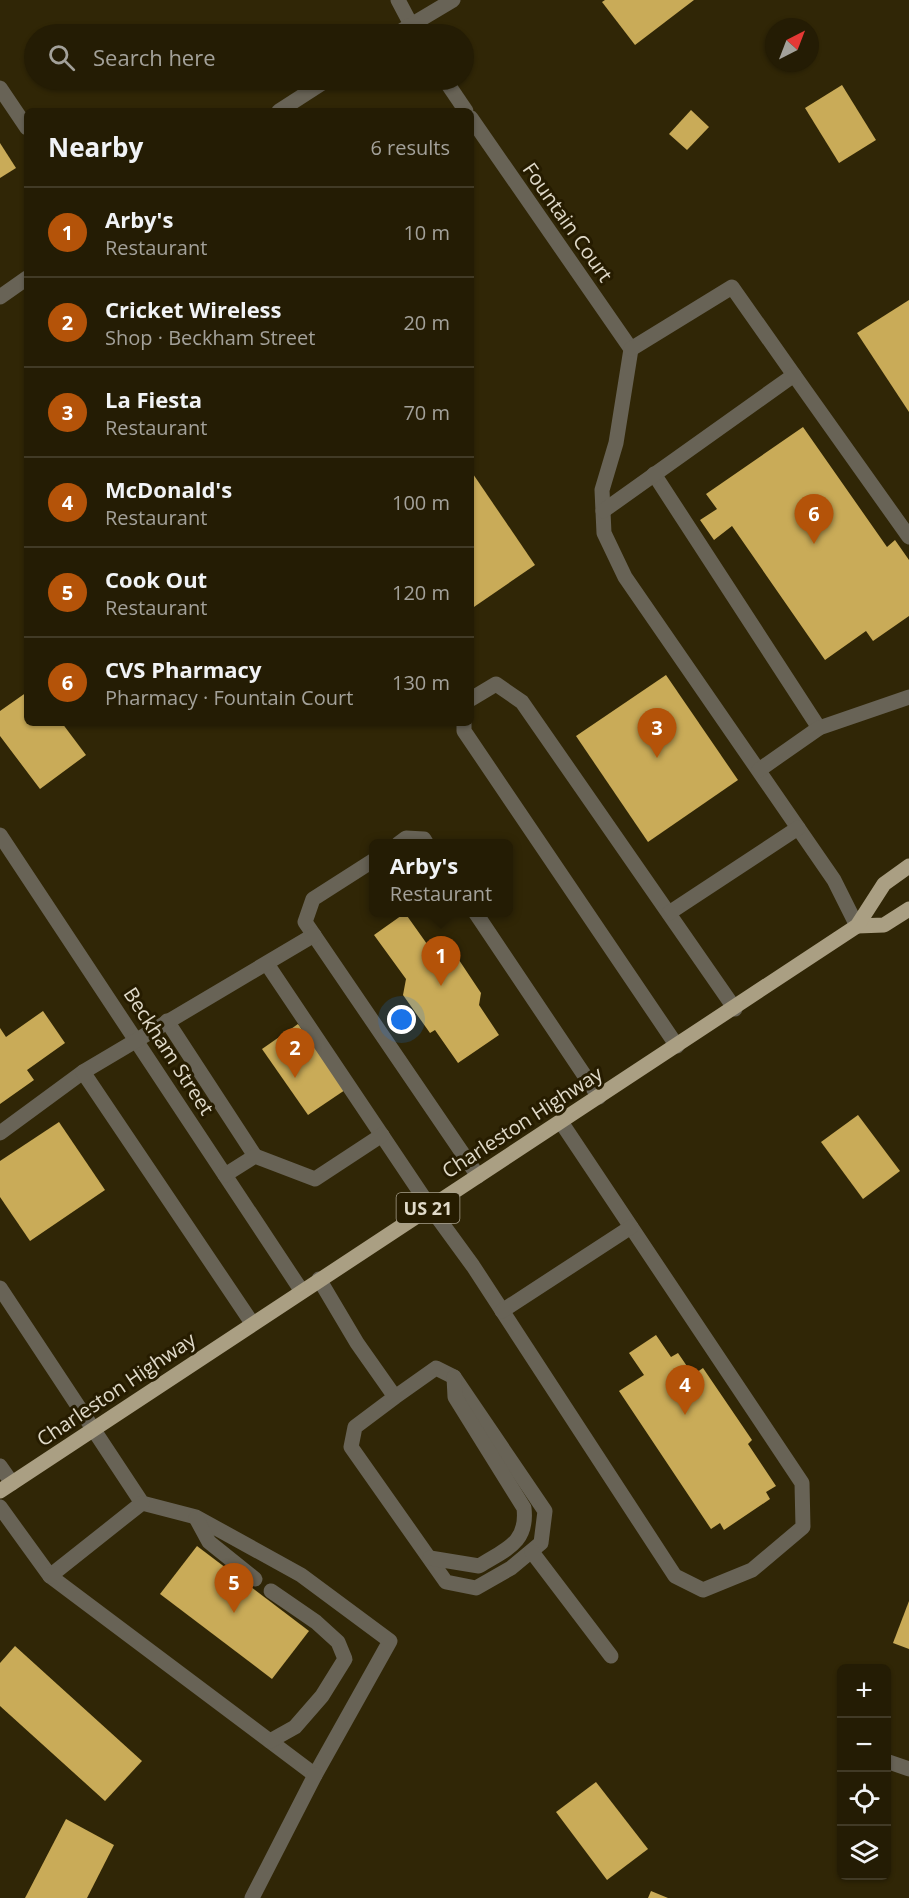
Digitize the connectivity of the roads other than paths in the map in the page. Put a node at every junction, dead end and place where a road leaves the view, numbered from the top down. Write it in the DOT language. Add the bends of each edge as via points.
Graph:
graph roads {
  1 [pos="398,0"];
  2 [pos="453,0"];
  3 [pos="410,24"];
  4 [pos="421,24"];
  5 [pos="0,88"];
  6 [pos="312,90"];
  7 [pos="452,90"];
  8 [pos="284,108"];
  9 [pos="464,108"];
  10 [pos="474,122"];
  11 [pos="24,124"];
  12 [pos="24,280"];
  13 [pos="0,297"];
  14 [pos="631,349"];
  15 [pos="794,375"];
  16 [pos="654,474"];
  17 [pos="603,511"];
  18 [pos="909,537"];
  19 [pos="474,697"];
  20 [pos="908,699"];
  21 [pos="464,726"];
  22 [pos="819,728"];
  23 [pos="759,770"];
  24 [pos="798,828"];
  25 [pos="0,835"];
  26 [pos="404,839"];
  27 [pos="424,839"];
  28 [pos="369,863"];
  29 [pos="909,866"];
  30 [pos="909,909"];
  31 [pos="669,913"];
  32 [pos="478,917"];
  33 [pos="857,926"];
  34 [pos="314,935"];
  35 [pos="267,964"];
  36 [pos="735,1009"];
  37 [pos="167,1021"];
  38 [pos="136,1039"];
  39 [pos="677,1046"];
  40 [pos="83,1072"];
  41 [pos="599,1096"];
  42 [pos="561,1122"];
  43 [pos="0,1133"];
  44 [pos="382,1135"];
  45 [pos="255,1156"];
  46 [pos="225,1175"];
  47 [pos="478,1176"];
  48 [pos="430,1207"];
  49 [pos="631,1227"];
  50 [pos="319,1279"];
  51 [pos="0,1287"];
  52 [pos="301,1290"];
  53 [pos="502,1311"];
  54 [pos="252,1323"];
  55 [pos="454,1377"];
  56 [pos="395,1397"];
  57 [pos="93,1429"];
  58 [pos="0,1466"];
  59 [pos="6,1487"];
  60 [pos="142,1503"];
  61 [pos="0,1507"];
  62 [pos="196,1517"];
  63 [pos="532,1552"];
  64 [pos="430,1558"];
  65 [pos="50,1576"];
  66 [pos="255,1579"];
  67 [pos="271,1591"];
  68 [pos="611,1656"];
  69 [pos="270,1741"];
  70 [pos="891,1763"];
  71 [pos="909,1769"];
  72 [pos="315,1775"];
  73 [pos="252,1898"];
  1 -- 3 [label="street"];
  2 -- 4 [label="street"];
  5 -- 11 [label="street"];
  6 -- 8 [label="street"];
  7 -- 9 [label="street"];
  10 -- 14 [label="street, Fountain Court"];
  12 -- 13 [label="street"];
  14 -- 15 [label="street" via="732,287"];
  14 -- 17 [label="street" via="616,443 602,490"];
  15 -- 16 [label="street"];
  15 -- 18 [label="street"];
  16 -- 17 [label="street"];
  16 -- 22 [label="street"];
  17 -- 23 [label="street" via="604,533 625,577"];
  19 -- 31 [label="street" via="496,684 522,702"];
  20 -- 22 [label="street"];
  21 -- 39 [label="street"];
  22 -- 23 [label="street"];
  23 -- 24 [label="street"];
  24 -- 31 [label="street"];
  24 -- 33 [label="street" via="834,880"];
  25 -- 38 [label="street, Beckham Street"];
  26 -- 27 [label="street"];
  28 -- 34 [label="street" via="313,899 305,922"];
  29 -- 33 [label="main road, Charleston Highway / US 21" via="884,884"];
  30 -- 33 [label="main road, Charleston Highway / US 21" via="884,925"];
  31 -- 36 [label="street"];
  32 -- 41 [label="street"];
  33 -- 36 [label="main road, Charleston Highway / US 21"];
  34 -- 35 [label="street"];
  34 -- 47 [label="street"];
  35 -- 37 [label="street"];
  35 -- 44 [label="street"];
  36 -- 39 [label="main road, Charleston Highway / US 21"];
  37 -- 38 [label="street"];
  37 -- 45 [label="street"];
  38 -- 40 [label="street"];
  38 -- 46 [label="street, Beckham Street"];
  39 -- 41 [label="main road, Charleston Highway / US 21"];
  40 -- 43 [label="street"];
  40 -- 54 [label="street"];
  41 -- 42 [label="main road, Charleston Highway / US 21"];
  42 -- 47 [label="main road, Charleston Highway / US 21"];
  42 -- 49 [label="street"];
  44 -- 45 [label="street" via="315,1179"];
  44 -- 48 [label="street"];
  45 -- 46 [label="street"];
  46 -- 52 [label="street, Beckham Street"];
  47 -- 48 [label="main road, Charleston Highway / US 21"];
  48 -- 50 [label="main road, Charleston Highway / US 21"];
  48 -- 53 [label="street"];
  49 -- 53 [label="street"];
  49 -- 53 [label="street" via="802,1483 803,1527 752,1570 703,1590 675,1576"];
  50 -- 52 [label="main road, Charleston Highway / US 21"];
  50 -- 56 [label="street"];
  51 -- 57 [label="street"];
  52 -- 54 [label="main road, Charleston Highway / US 21"];
  54 -- 57 [label="main road, Charleston Highway / US 21"];
  55 -- 56 [label="street" via="436,1368"];
  55 -- 63 [label="street" via="545,1511 541,1543"];
  55 -- 64 [label="street" via="455,1398 524,1508 526,1524 520,1539 479,1566"];
  56 -- 64 [label="street" via="355,1427 351,1447"];
  57 -- 59 [label="main road, Charleston Highway / US 21"];
  57 -- 60 [label="street"];
  58 -- 59 [label="street"];
  60 -- 62 [label="street"];
  60 -- 65 [label="street"];
  61 -- 65 [label="street"];
  62 -- 66 [label="street" via="209,1542"];
  62 -- 72 [label="street" via="301,1575 390,1641"];
  63 -- 64 [label="street" via="476,1588 446,1582"];
  63 -- 68 [label="street"];
  65 -- 69 [label="street"];
  67 -- 69 [label="street" via="339,1642 345,1659 322,1696 295,1727"];
  69 -- 72 [label="street"];
  70 -- 71 [label="street"];
  72 -- 73 [label="street"];
}
